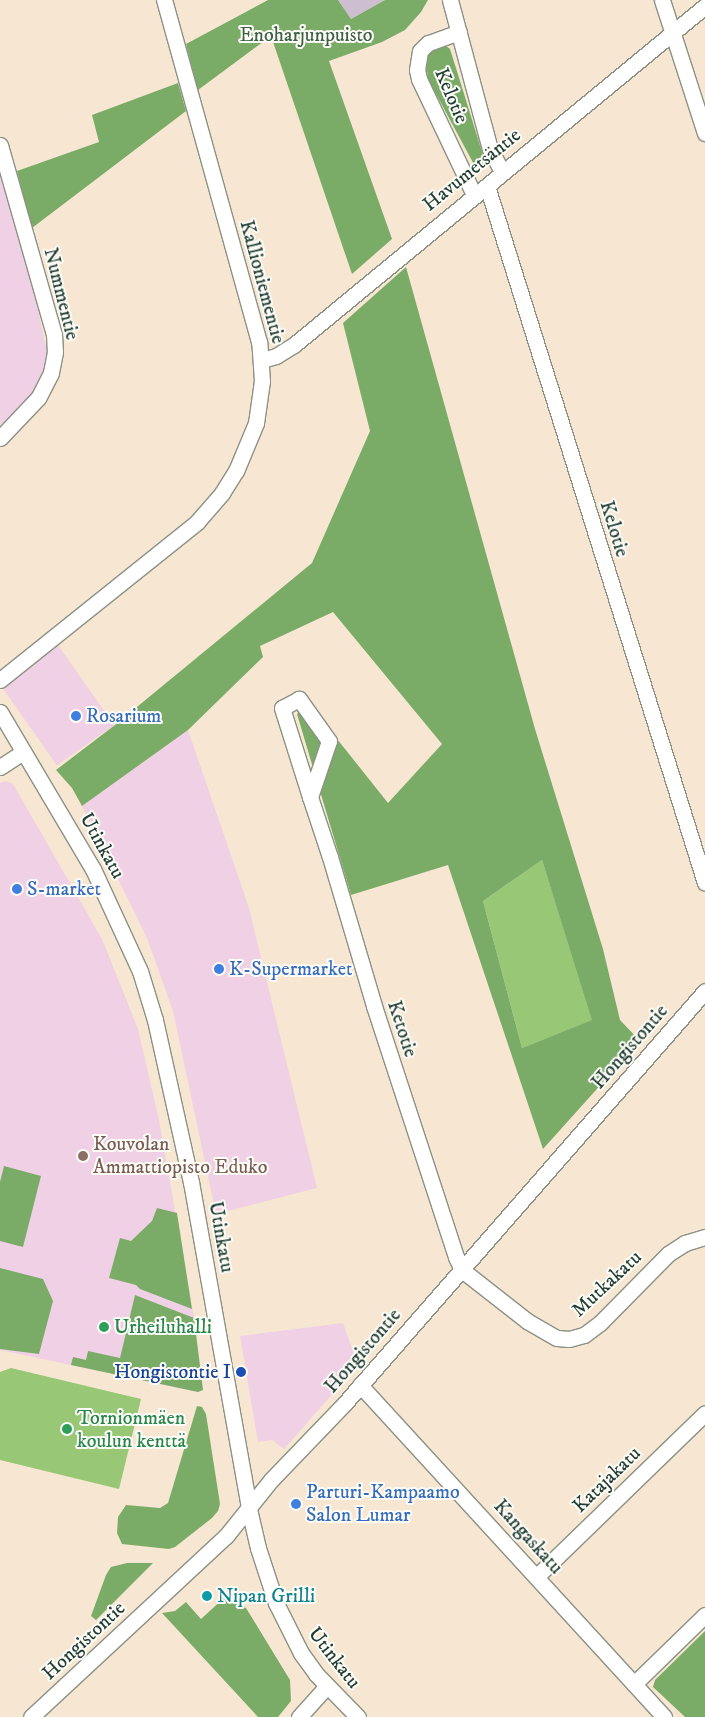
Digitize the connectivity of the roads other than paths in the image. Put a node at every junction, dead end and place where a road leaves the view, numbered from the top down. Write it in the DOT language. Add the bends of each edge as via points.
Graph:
graph roads {
  1 [pos="164,0"];
  2 [pos="450,0"];
  3 [pos="662,0"];
  4 [pos="705,6"];
  5 [pos="459,32"];
  6 [pos="673,34"];
  7 [pos="705,133"];
  8 [pos="0,145"];
  9 [pos="502,172"];
  10 [pos="487,186"];
  11 [pos="474,195"];
  12 [pos="262,360"];
  13 [pos="0,438"];
  14 [pos="0,680"];
  15 [pos="0,712"];
  16 [pos="23,752"];
  17 [pos="0,767"];
  18 [pos="310,798"];
  19 [pos="705,884"];
  20 [pos="705,991"];
  21 [pos="705,1237"];
  22 [pos="462,1270"];
  23 [pos="360,1385"];
  24 [pos="705,1413"];
  25 [pos="249,1509"];
  26 [pos="537,1576"];
  27 [pos="705,1615"];
  28 [pos="634,1684"];
  29 [pos="327,1686"];
  30 [pos="31,1717"];
  31 [pos="299,1717"];
  32 [pos="358,1717"];
  33 [pos="664,1717"];
  1 -- 12 [label="street, Kallioniementie"];
  2 -- 5 [label="street, Kelotie"];
  3 -- 6 [label="street"];
  4 -- 6 [label="street, Havumetsäntie"];
  5 -- 9 [label="street, Kelotie" via="490,149"];
  5 -- 11 [label="street, Kelotie" via="428,43 420,51 417,70"];
  6 -- 7 [label="street"];
  6 -- 9 [label="street, Havumetsäntie"];
  8 -- 13 [label="street, Nummentie" via="54,334 56,352 51,373 38,398"];
  9 -- 10 [label="street, Havumetsäntie"];
  10 -- 11 [label="street, Havumetsäntie"];
  10 -- 19 [label="street, Kelotie"];
  11 -- 12 [label="street, Havumetsäntie" via="294,344 276,356"];
  12 -- 14 [label="street, Kallioniementie" via="256,423 222,494 197,522"];
  15 -- 16 [label="street, Utinkatu"];
  16 -- 17 [label="street"];
  16 -- 25 [label="street, Utinkatu" via="93,869 121,926 148,994 191,1182"];
  18 -- 18 [label="street, Ketotie" via="329,741 299,699 282,708"];
  18 -- 22 [label="street, Ketotie" via="374,1006"];
  20 -- 22 [label="street, Hongistontie"];
  21 -- 22 [label="street, Mutkakatu" via="685,1243 668,1254 600,1323 584,1335 569,1339 557,1338 539,1329"];
  22 -- 23 [label="street, Hongistontie"];
  23 -- 25 [label="street, Hongistontie" via="271,1480"];
  23 -- 26 [label="street, Kangaskatu"];
  24 -- 26 [label="street, Katajakatu"];
  25 -- 29 [label="street, Utinkatu" via="279,1610 301,1653"];
  25 -- 30 [label="street, Hongistontie" via="226,1536"];
  26 -- 28 [label="street, Kangaskatu"];
  27 -- 28 [label="street"];
  28 -- 33 [label="street, Kangaskatu"];
  29 -- 31 [label="street"];
  29 -- 32 [label="street, Utinkatu"];
}
